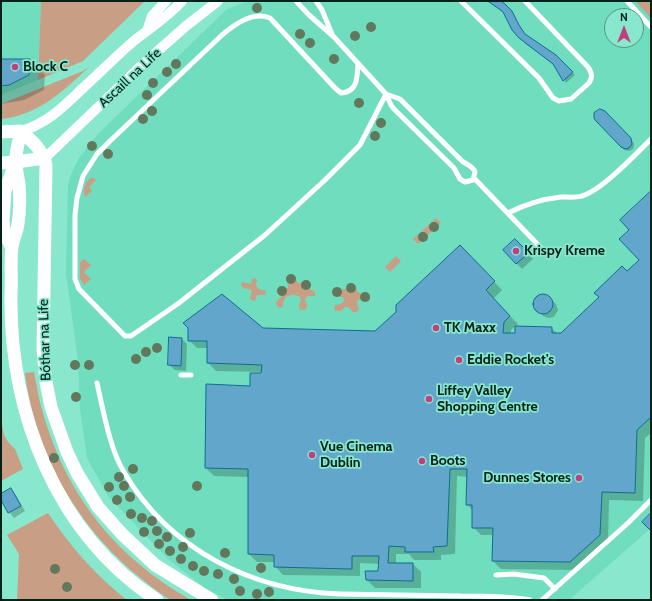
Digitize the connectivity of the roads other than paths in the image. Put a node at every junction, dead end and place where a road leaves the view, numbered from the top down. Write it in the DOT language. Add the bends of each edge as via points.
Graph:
graph roads {
  1 [pos="166,1"];
  2 [pos="182,1"];
  3 [pos="218,1"];
  4 [pos="296,1"];
  5 [pos="316,1"];
  6 [pos="461,1"];
  7 [pos="525,1"];
  8 [pos="627,1"];
  9 [pos="651,27"];
  10 [pos="148,28"];
  11 [pos="334,37"];
  12 [pos="358,64"];
  13 [pos="386,94"];
  14 [pos="21,131"];
  15 [pos="1,132"];
  16 [pos="651,139"];
  17 [pos="45,158"];
  18 [pos="16,162"];
  19 [pos="1,163"];
  20 [pos="474,178"];
  21 [pos="508,213"];
  22 [pos="543,250"];
  23 [pos="181,375"];
  24 [pos="191,375"];
  25 [pos="97,383"];
  26 [pos="651,500"];
  27 [pos="496,575"];
  28 [pos="555,589"];
  29 [pos="545,599"];
  30 [pos="157,600"];
  31 [pos="212,600"];
  32 [pos="530,600"];
  1 -- 10 [label="street, Ascaill na Life" via="152,16"];
  2 -- 10 [label="street, Ascaill na Life" via="164,19"];
  3 -- 17 [label="street, Ascaill na Life" via="148,60"];
  4 -- 11 [label="lane"];
  5 -- 11 [label="lane"];
  6 -- 7 [label="lane" via="539,78 553,98 559,101 571,100 589,83 591,73"];
  8 -- 9 [label="lane"];
  10 -- 14 [label="street, Ascaill na Life" via="56,113 40,124"];
  11 -- 12 [label="lane"];
  12 -- 13 [label="lane"];
  12 -- 13 [label="lane" via="354,87 349,92 341,93 266,16 252,17 237,23 222,35 97,154 84,176 75,215 75,279 79,289 125,336 131,336 179,303 265,236 325,180 360,145"];
  13 -- 20 [label="lane" via="400,99 462,161 473,167"];
  13 -- 20 [label="lane" via="394,109 454,168 462,181 468,182"];
  14 -- 15 [label="street"];
  14 -- 17 [label="street"];
  14 -- 18 [label="street, Bóthar na Life"];
  16 -- 21 [label="lane" via="620,169 589,193 536,202"];
  17 -- 18 [label="street"];
  17 -- 31 [label="street, Bóthar na Life" via="47,172 43,349 51,407 66,452 98,507 122,534 155,564"];
  18 -- 19 [label="street"];
  18 -- 30 [label="street, Bóthar na Life" via="19,186 18,224 12,248 11,312 16,366 24,408 34,440 75,520 124,576"];
  20 -- 21 [label="lane"];
  21 -- 22 [label="lane"];
  23 -- 24 [label="lane"];
  25 -- 32 [label="lane" via="107,427 123,472 151,511 180,537 208,557 235,571 270,583 339,594 472,596"];
  26 -- 28 [label="lane"];
  27 -- 28 [label="lane" via="514,574 544,578"];
  28 -- 29 [label="lane"];
}
